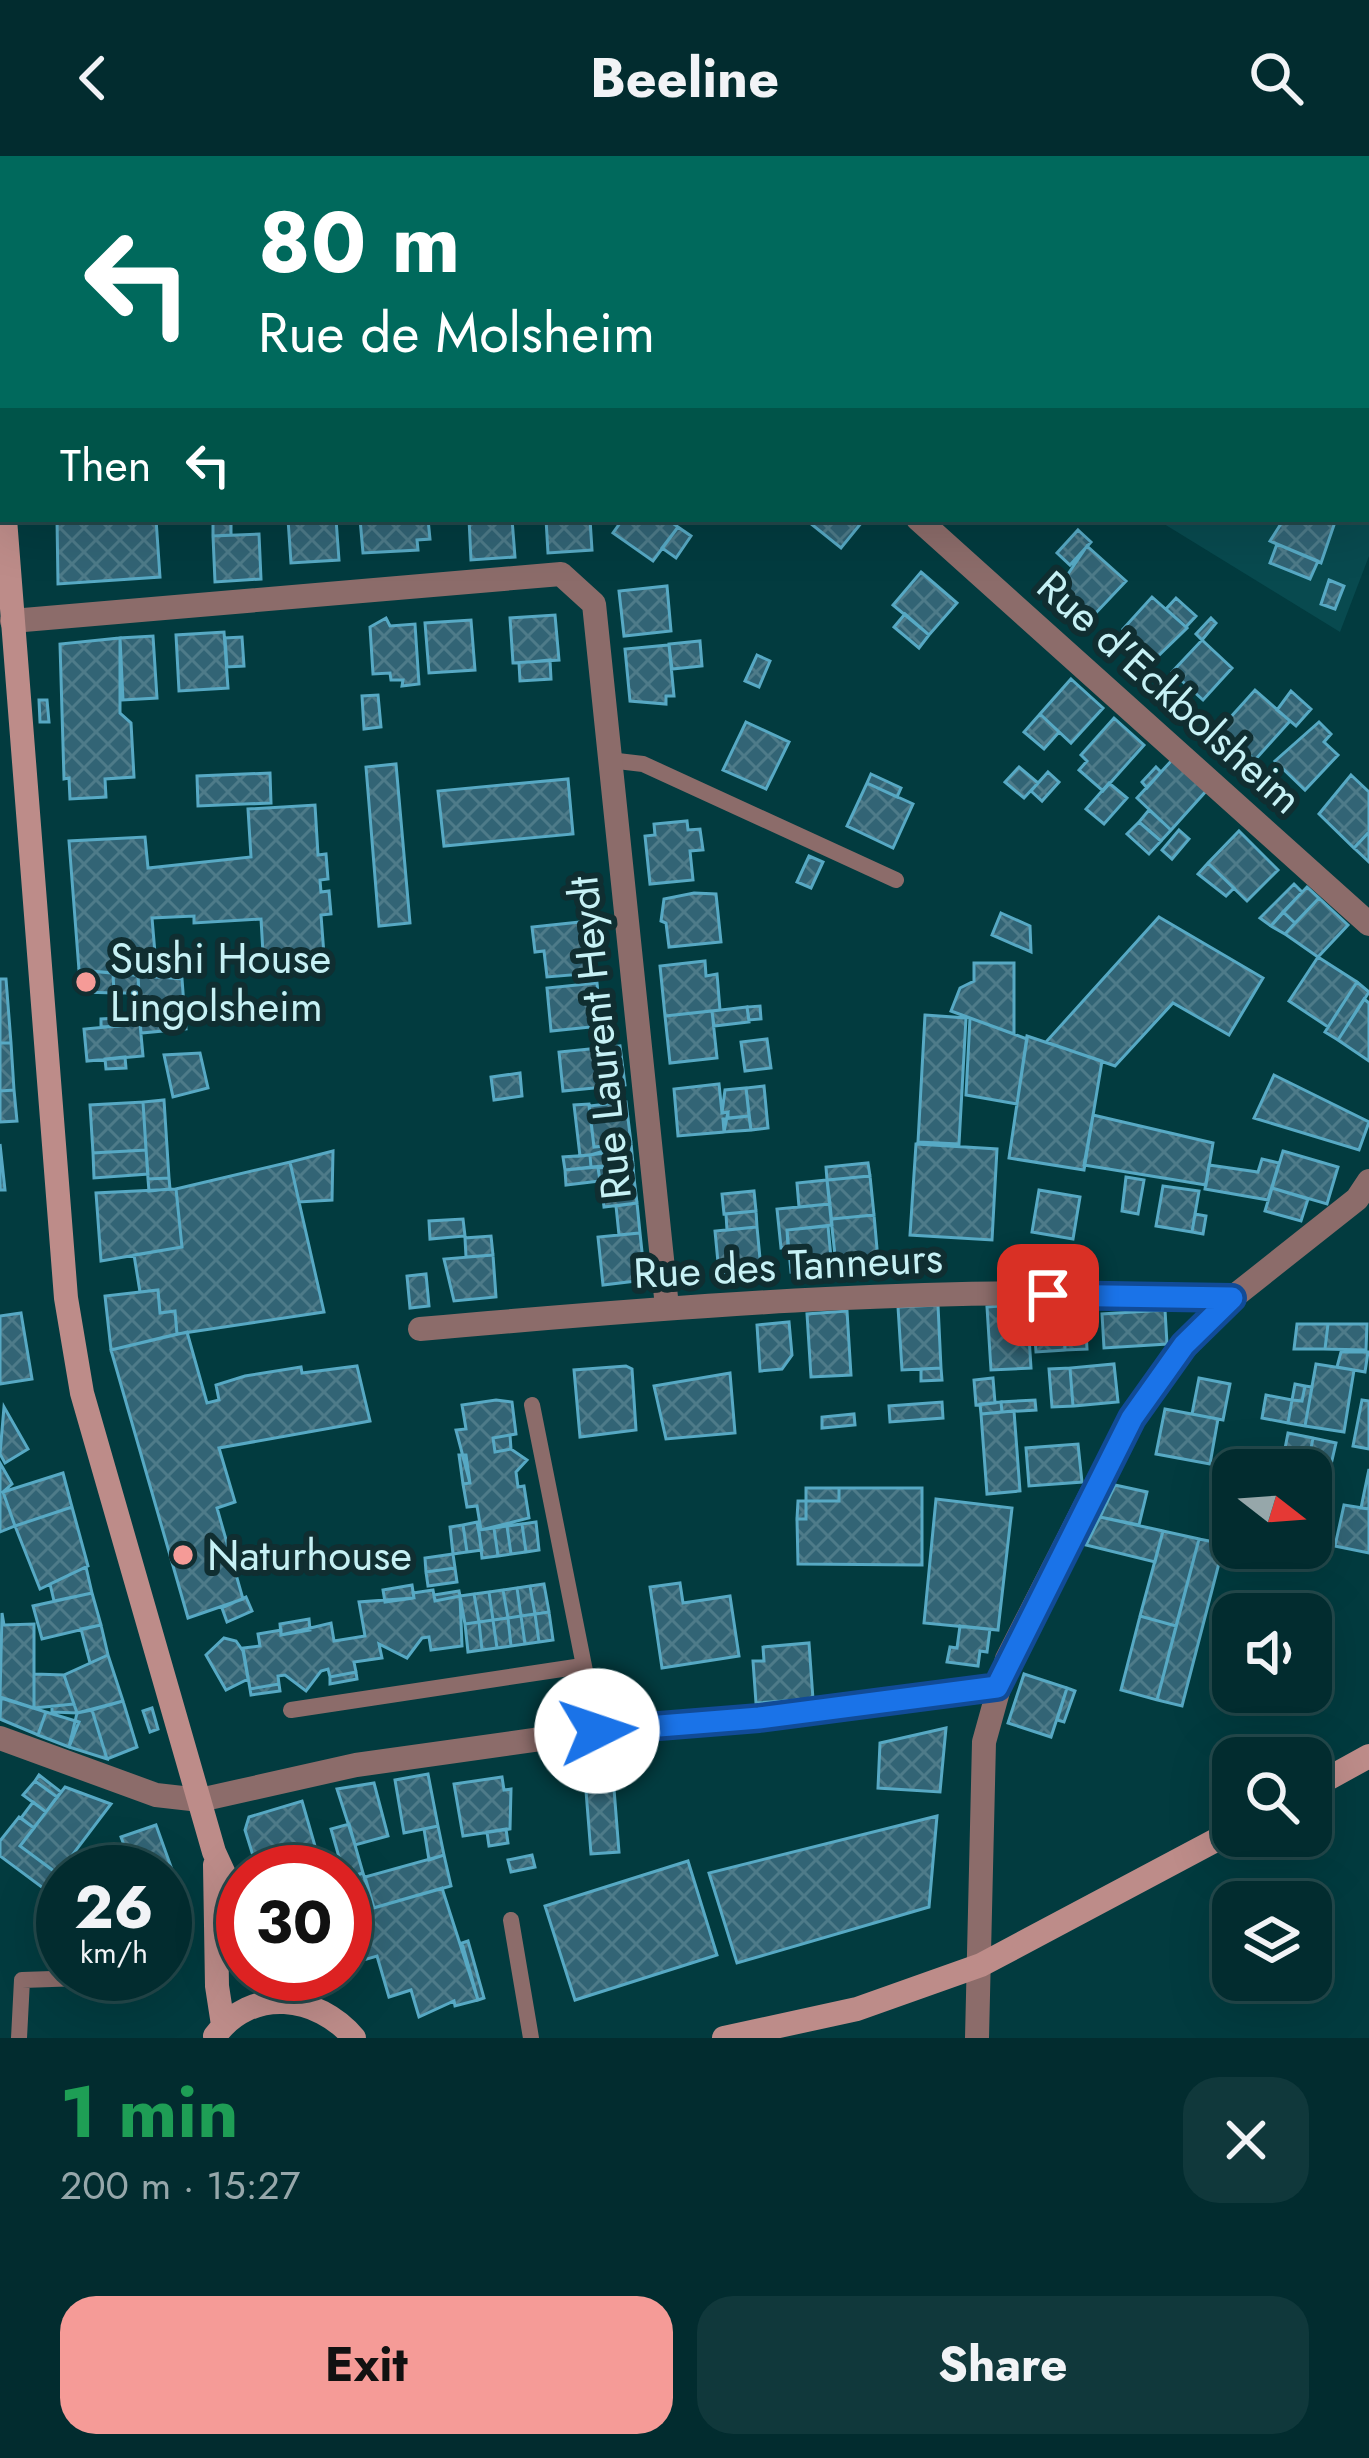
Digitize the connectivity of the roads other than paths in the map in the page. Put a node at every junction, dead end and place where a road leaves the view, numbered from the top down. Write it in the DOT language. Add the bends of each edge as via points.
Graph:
graph roads {
  1 [pos="5,522"];
  2 [pos="921,522"];
  3 [pos="12,621"];
  4 [pos="609,760"];
  5 [pos="896,880"];
  6 [pos="1369,924"];
  7 [pos="1369,1181"];
  8 [pos="1232,1298"];
  9 [pos="667,1307"];
  10 [pos="420,1329"];
  11 [pos="532,1405"];
  12 [pos="582,1666"];
  13 [pos="997,1687"];
  14 [pos="291,1710"];
  15 [pos="597,1731"];
  16 [pos="0,1738"];
  17 [pos="1369,1756"];
  18 [pos="1332,1776"];
  19 [pos="200,1800"];
  20 [pos="1212,1843"];
  21 [pos="214,1852"];
  22 [pos="216,1856"];
  23 [pos="512,1920"];
  24 [pos="981,1966"];
  25 [pos="36,1980"];
  26 [pos="276,2001"];
  27 [pos="286,2001"];
  28 [pos="218,2031"];
  29 [pos="19,2038"];
  30 [pos="354,2038"];
  31 [pos="530,2038"];
  32 [pos="724,2038"];
  33 [pos="977,2038"];
  1 -- 3 [label="main road"];
  2 -- 6 [label="street, Rue d'Eckbolsheim"];
  3 -- 4 [label="street, Rue Laurent Heydt" via="561,574 594,604"];
  3 -- 19 [label="main road" via="69,1317 82,1393"];
  4 -- 5 [label="lane" via="643,764"];
  4 -- 9 [label="street, Rue Laurent Heydt"];
  7 -- 8 [label="street"];
  8 -- 9 [label="street, Rue des Tanneurs" via="912,1295"];
  8 -- 13 [label="street" via="1184,1345 1132,1418"];
  9 -- 10 [label="street, Rue des Tanneurs"];
  11 -- 12 [label="lane"];
  12 -- 14 [label="lane"];
  12 -- 15 [label="lane"];
  13 -- 15 [label="street"];
  13 -- 24 [label="street" via="980,1790"];
  15 -- 19 [label="street" via="356,1765"];
  16 -- 19 [label="street" via="157,1795"];
  17 -- 18 [label="main road"];
  19 -- 21 [label="main road"];
  20 -- 24 [label="main road"];
  21 -- 22 [label="main road"];
  21 -- 28 [label="main road"];
  23 -- 31 [label="lane"];
  24 -- 32 [label="main road" via="856,2009"];
  24 -- 33 [label="street"];
  25 -- 29 [label="lane" via="22,1980"];
  26 -- 28 [label="main road"];
  27 -- 30 [label="main road" via="315,2006"];
}
